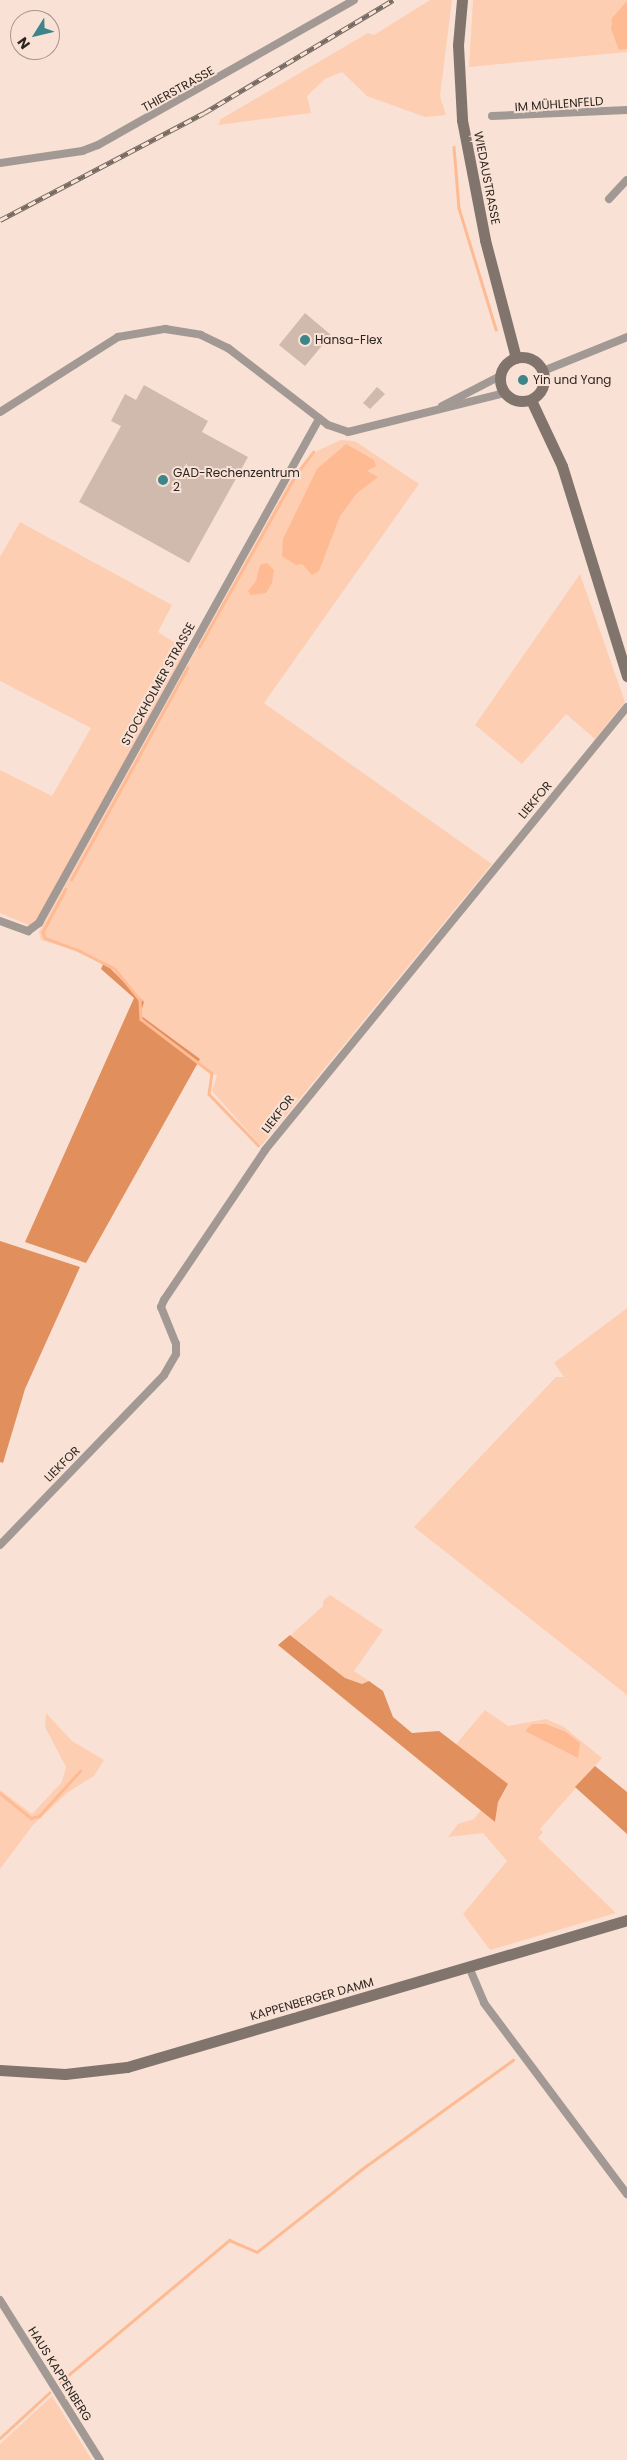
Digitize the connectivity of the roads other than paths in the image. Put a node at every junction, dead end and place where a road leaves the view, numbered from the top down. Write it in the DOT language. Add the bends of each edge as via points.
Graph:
graph roads {
  1 [pos="354,0"];
  2 [pos="462,0"];
  3 [pos="627,110"];
  4 [pos="492,116"];
  5 [pos="0,163"];
  6 [pos="627,180"];
  7 [pos="609,199"];
  8 [pos="627,337"];
  9 [pos="516,358"];
  10 [pos="543,371"];
  11 [pos="500,376"];
  12 [pos="505,393"];
  13 [pos="531,400"];
  14 [pos="442,406"];
  15 [pos="0,412"];
  16 [pos="320,419"];
  17 [pos="627,676"];
  18 [pos="627,706"];
  19 [pos="0,921"];
  20 [pos="0,1545"];
  21 [pos="627,1920"];
  22 [pos="469,1967"];
  23 [pos="0,2070"];
  24 [pos="627,2194"];
  25 [pos="0,2300"];
  26 [pos="100,2460"];
  1 -- 5 [label="street, THIERSTRASSE" via="98,146"];
  2 -- 9 [label="main road, WIEDAUSTRASSE" via="458,45 462,120 485,240"];
  3 -- 4 [label="street, IM MÜHLENFELD"];
  6 -- 7 [label="street"];
  8 -- 10 [label="street"];
  9 -- 10 [label="main road" via="535,361"];
  9 -- 11 [label="main road" via="504,366"];
  10 -- 13 [label="main road" via="541,391"];
  11 -- 12 [label="main road"];
  11 -- 14 [label="street"];
  12 -- 13 [label="main road" via="517,401"];
  12 -- 14 [label="street"];
  13 -- 17 [label="main road" via="562,466"];
  14 -- 16 [label="street" via="354,432 334,429"];
  15 -- 16 [label="street" via="118,337 165,330 201,335 228,348"];
  16 -- 19 [label="street, STOCKHOLMER STRASSE" via="39,924 28,930"];
  18 -- 20 [label="street, LIEKFOR" via="265,1150 164,1300 161,1308 176,1344 176,1354 164,1375"];
  21 -- 22 [label="main road, KAPPENBERGER DAMM"];
  22 -- 23 [label="main road, KAPPENBERGER DAMM" via="127,2067 74,2074"];
  22 -- 24 [label="street" via="484,2003"];
  25 -- 26 [label="street, HAUS KAPPENBERG"];
}
